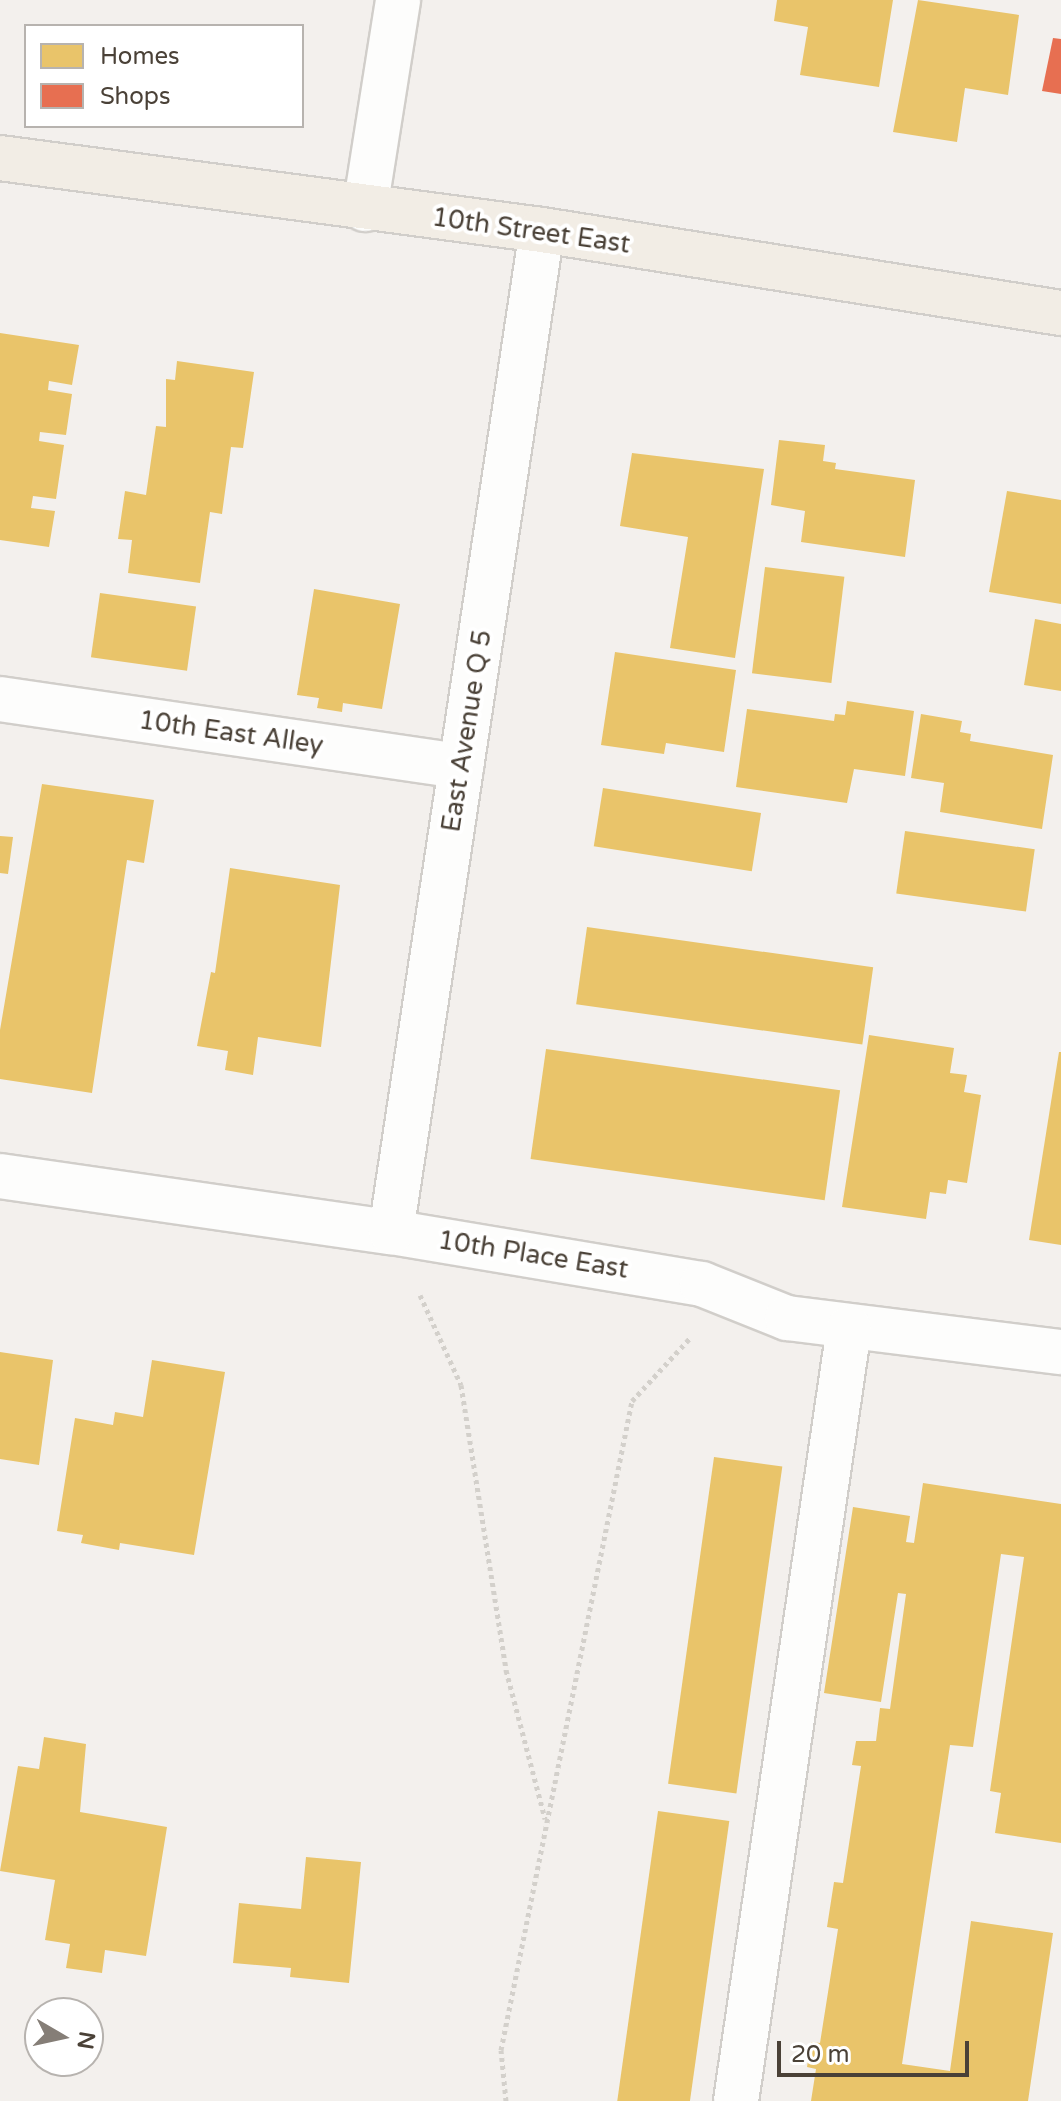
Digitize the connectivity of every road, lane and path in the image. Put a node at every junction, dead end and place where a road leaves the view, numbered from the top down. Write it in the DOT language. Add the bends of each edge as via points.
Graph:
graph roads {
  1 [pos="398,0"];
  2 [pos="0,158"];
  3 [pos="365,209"];
  4 [pos="542,230"];
  5 [pos="1061,313"];
  6 [pos="0,699"];
  7 [pos="461,766"];
  8 [pos="0,1176"];
  9 [pos="391,1232"];
  10 [pos="730,1295"];
  11 [pos="849,1328"];
  12 [pos="1061,1352"];
  13 [pos="545,1820"];
  14 [pos="506,2101"];
  15 [pos="736,2101"];
  1 -- 3 [label="street"];
  2 -- 3 [label="main road, 10th Street East"];
  3 -- 4 [label="main road, 10th Street East"];
  4 -- 5 [label="main road, 10th Street East"];
  4 -- 7 [label="street, East Avenue Q 5"];
  6 -- 7 [label="street, 10th East Alley"];
  7 -- 9 [label="street, East Avenue Q 5"];
  8 -- 9 [label="street, 10th Place East"];
  9 -- 10 [label="street, 10th Place East" via="702,1284"];
  9 -- 13 [label="path" via="461,1385 506,1670"];
  10 -- 11 [label="street, 10th Place East" via="787,1318"];
  10 -- 13 [label="path" via="632,1401 596,1598"];
  11 -- 12 [label="street, 10th Place East"];
  11 -- 15 [label="street"];
  13 -- 14 [label="path" via="501,2050"];
}
